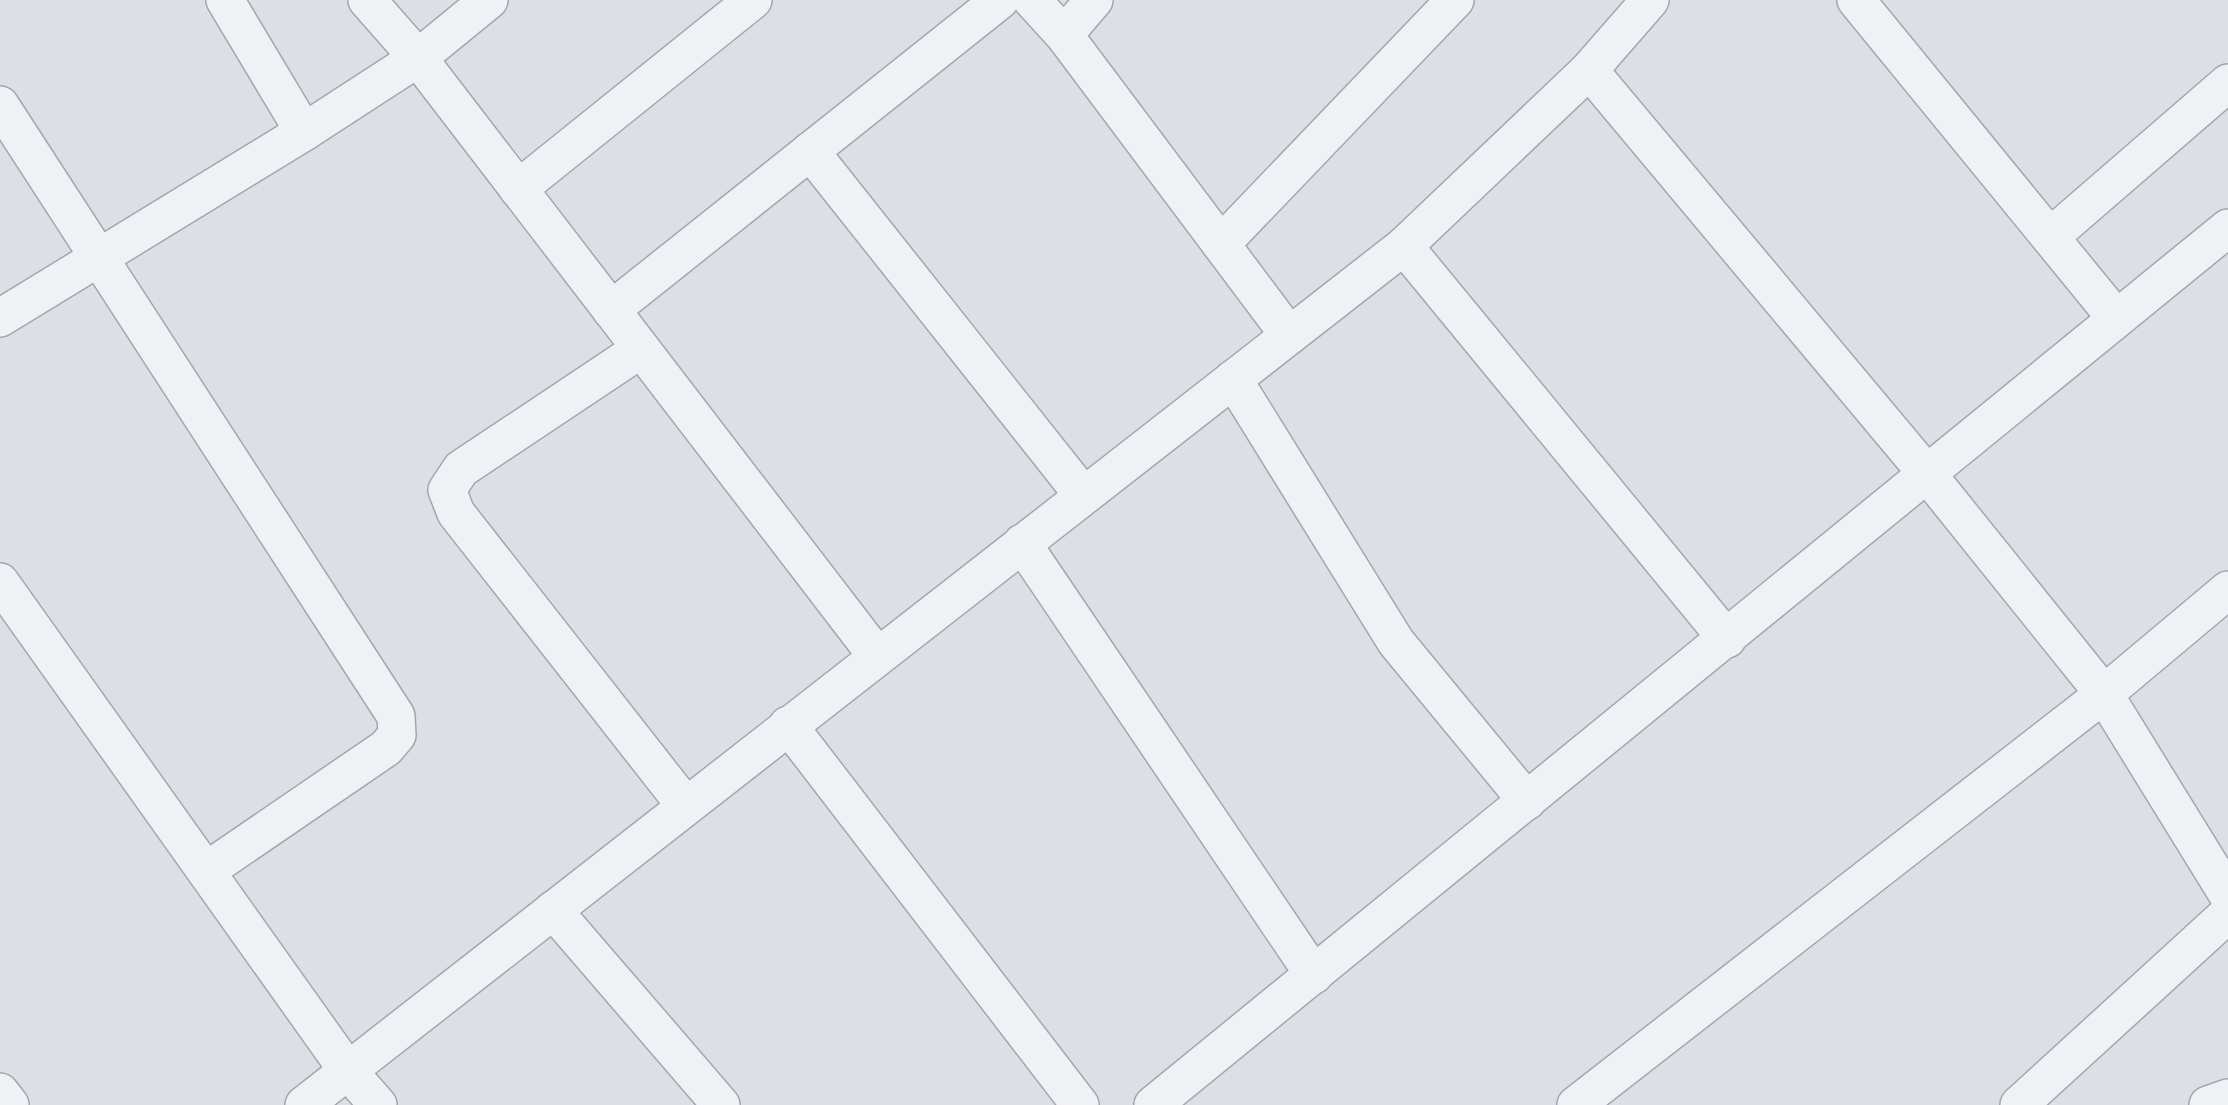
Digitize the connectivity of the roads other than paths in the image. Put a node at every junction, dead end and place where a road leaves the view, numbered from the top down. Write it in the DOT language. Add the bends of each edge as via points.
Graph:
graph roads {
  1 [pos="225,0"];
  2 [pos="367,0"];
  3 [pos="489,0"];
  4 [pos="753,0"];
  5 [pos="1000,0"];
  6 [pos="1032,0"];
  7 [pos="1094,0"];
  8 [pos="1455,0"];
  9 [pos="1650,0"];
  10 [pos="1856,0"];
  11 [pos="1064,35"];
  12 [pos="418,58"];
  13 [pos="1589,70"];
  14 [pos="2228,83"];
  15 [pos="0,105"];
  16 [pos="304,132"];
  17 [pos="810,151"];
  18 [pos="518,189"];
  19 [pos="2228,228"];
  20 [pos="2050,237"];
  21 [pos="1221,244"];
  22 [pos="1404,246"];
  23 [pos="98,258"];
  24 [pos="611,310"];
  25 [pos="0,318"];
  26 [pos="2116,318"];
  27 [pos="1289,335"];
  28 [pos="641,349"];
  29 [pos="1233,379"];
  30 [pos="1928,475"];
  31 [pos="1083,495"];
  32 [pos="1022,543"];
  33 [pos="0,582"];
  34 [pos="2228,590"];
  35 [pos="1727,639"];
  36 [pos="877,656"];
  37 [pos="2104,694"];
  38 [pos="788,725"];
  39 [pos="1527,801"];
  40 [pos="685,805"];
  41 [pos="206,871"];
  42 [pos="2228,895"];
  43 [pos="553,910"];
  44 [pos="2228,914"];
  45 [pos="1314,975"];
  46 [pos="348,1071"];
  47 [pos="2228,1098"];
  48 [pos="304,1105"];
  49 [pos="378,1105"];
  50 [pos="721,1105"];
  51 [pos="1080,1105"];
  52 [pos="1153,1105"];
  53 [pos="1576,1105"];
  54 [pos="2019,1105"];
  55 [pos="2208,1105"];
  1 -- 16 [label="street"];
  2 -- 12 [label="street"];
  3 -- 12 [label="street"];
  4 -- 18 [label="street"];
  5 -- 17 [label="street"];
  6 -- 11 [label="street"];
  7 -- 11 [label="street"];
  8 -- 21 [label="street"];
  9 -- 13 [label="street"];
  10 -- 20 [label="street"];
  11 -- 21 [label="street"];
  12 -- 16 [label="street"];
  12 -- 18 [label="street"];
  13 -- 22 [label="street"];
  13 -- 30 [label="street"];
  14 -- 20 [label="street"];
  15 -- 23 [label="street"];
  16 -- 23 [label="street"];
  17 -- 24 [label="street"];
  17 -- 31 [label="street"];
  18 -- 24 [label="street"];
  19 -- 26 [label="street"];
  20 -- 26 [label="street"];
  21 -- 27 [label="street"];
  22 -- 27 [label="street"];
  22 -- 35 [label="street"];
  23 -- 25 [label="street"];
  23 -- 41 [label="street" via="396,716 397,735 386,748"];
  24 -- 28 [label="street"];
  26 -- 30 [label="street"];
  27 -- 29 [label="street"];
  28 -- 36 [label="street"];
  28 -- 40 [label="street" via="461,468 447,490 456,513"];
  29 -- 31 [label="street"];
  29 -- 39 [label="street" via="1396,642"];
  30 -- 35 [label="street"];
  30 -- 37 [label="street"];
  31 -- 32 [label="street"];
  32 -- 36 [label="street"];
  32 -- 45 [label="street"];
  33 -- 41 [label="street"];
  34 -- 37 [label="street"];
  35 -- 39 [label="street"];
  36 -- 38 [label="street"];
  37 -- 42 [label="street"];
  37 -- 53 [label="street"];
  38 -- 40 [label="street"];
  38 -- 51 [label="street"];
  39 -- 45 [label="street"];
  40 -- 43 [label="street"];
  41 -- 46 [label="street"];
  43 -- 46 [label="street"];
  43 -- 50 [label="street"];
  44 -- 54 [label="street"];
  45 -- 52 [label="street"];
  46 -- 48 [label="street"];
  46 -- 49 [label="street"];
  47 -- 55 [label="street"];
}
